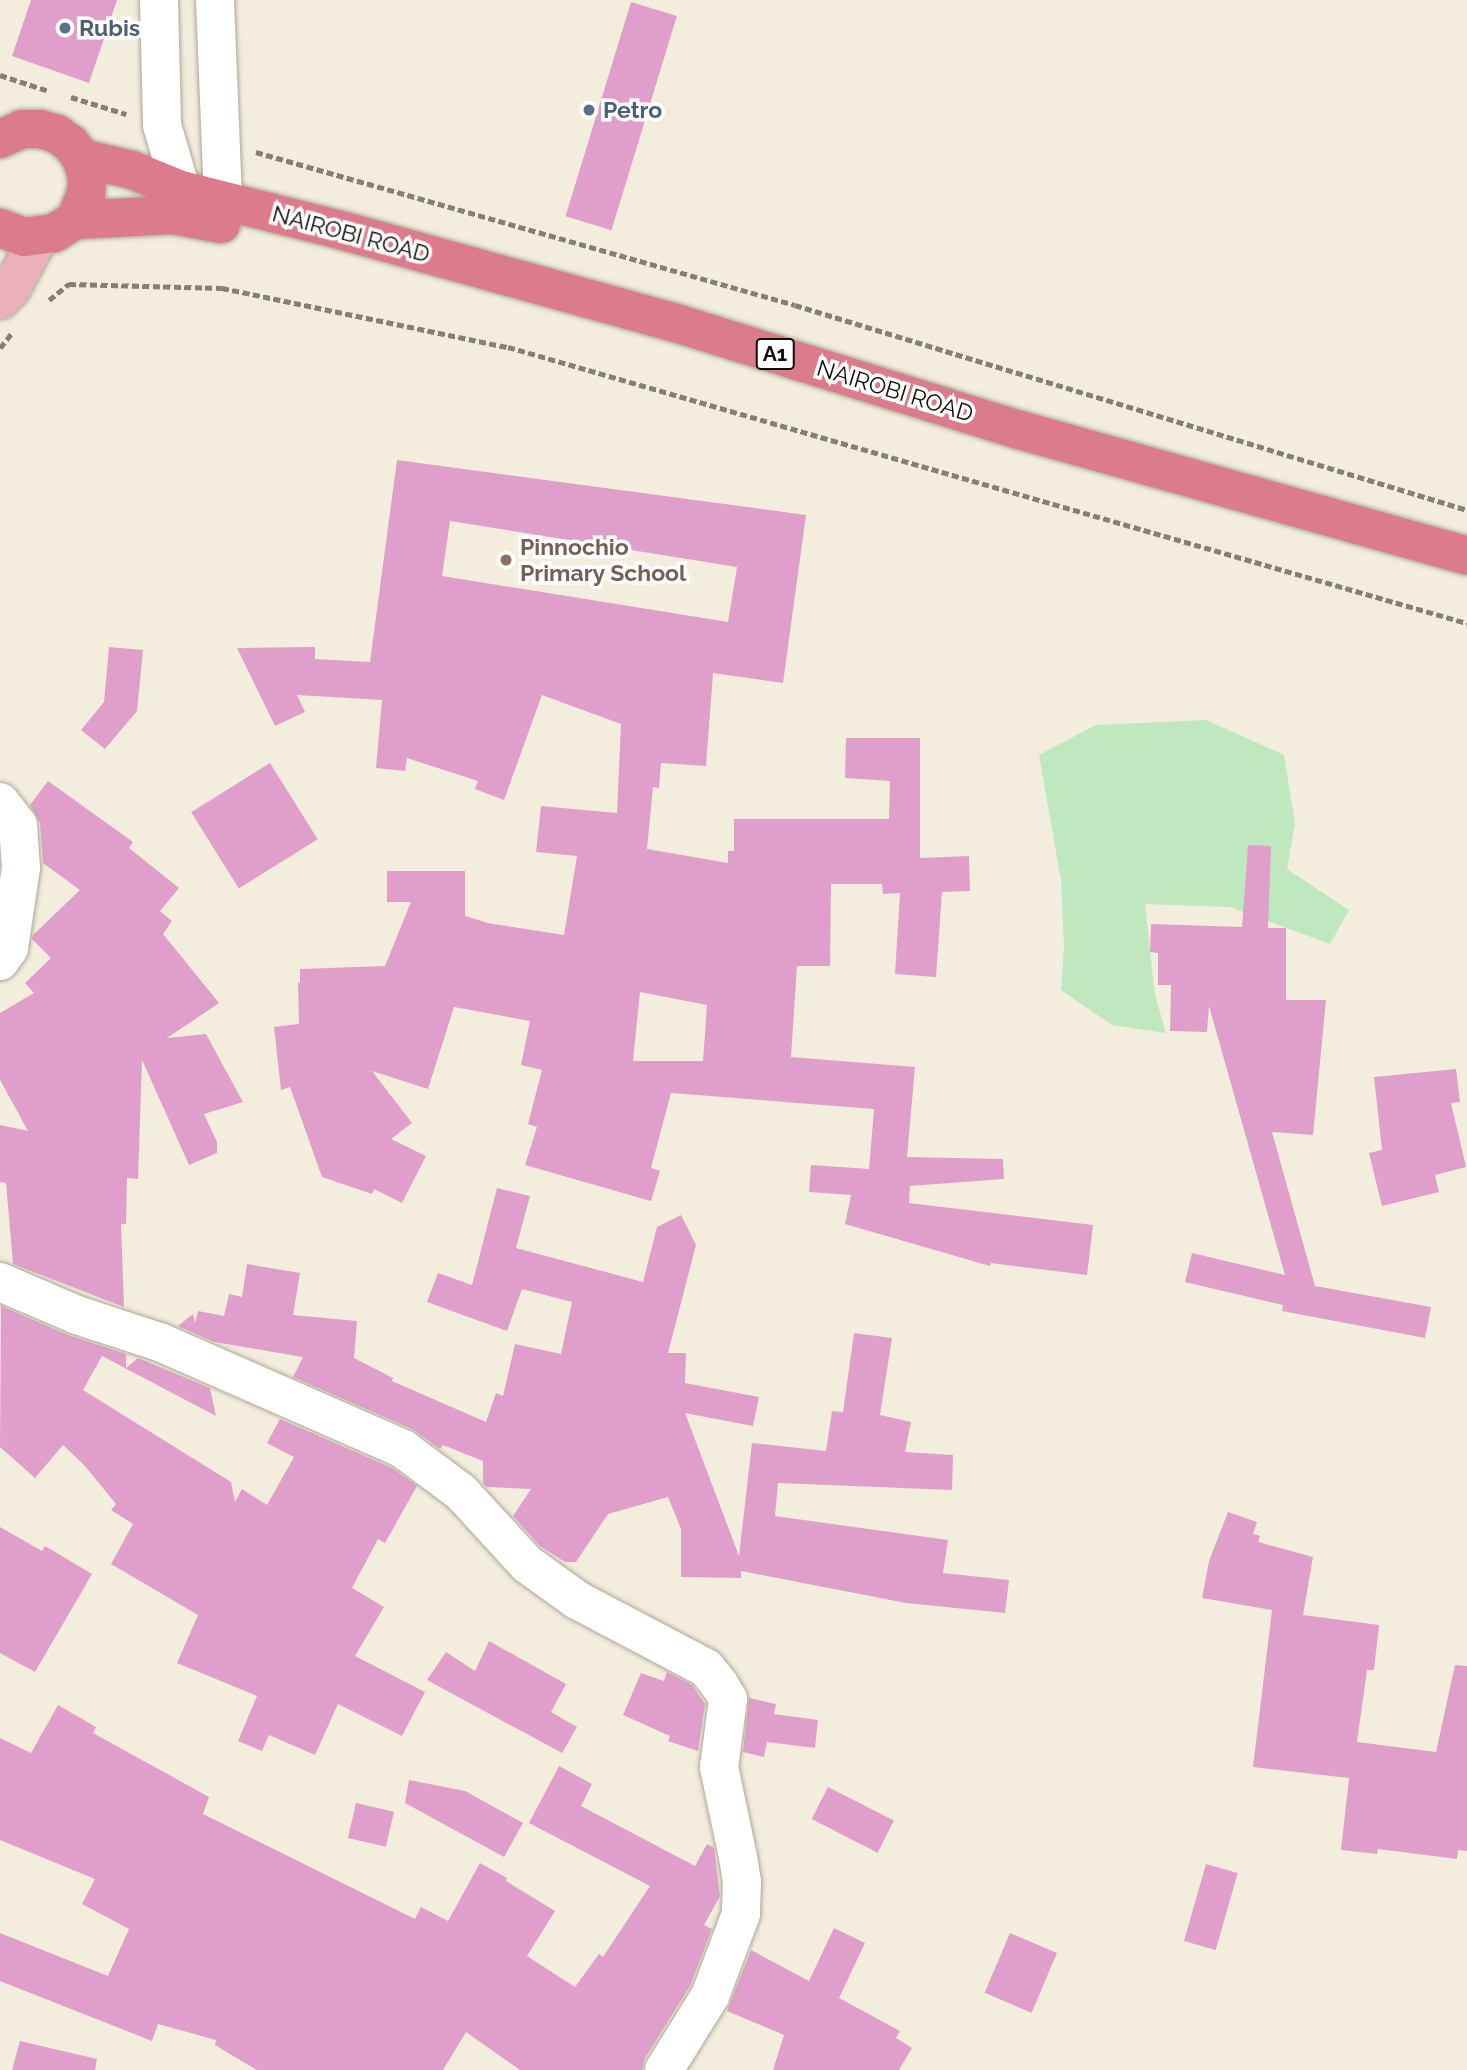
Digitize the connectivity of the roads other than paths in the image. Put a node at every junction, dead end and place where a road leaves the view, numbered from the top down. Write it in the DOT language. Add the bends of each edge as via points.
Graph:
graph roads {
  1 [pos="159,0"];
  2 [pos="215,0"];
  3 [pos="7,131"];
  4 [pos="81,158"];
  5 [pos="181,190"];
  6 [pos="223,200"];
  7 [pos="75,220"];
  8 [pos="0,228"];
  9 [pos="39,237"];
  10 [pos="0,300"];
  11 [pos="1467,556"];
  12 [pos="1467,570"];
  13 [pos="0,802"];
  14 [pos="0,961"];
  15 [pos="0,1282"];
  16 [pos="664,2070"];
  1 -- 5 [label="street" via="162,125"];
  2 -- 6 [label="street"];
  3 -- 4 [label="highway" via="40,129 57,134"];
  4 -- 5 [label="highway, NAIROBI ROAD / A1" via="132,170"];
  4 -- 7 [label="highway" via="86,194"];
  5 -- 6 [label="highway, NAIROBI ROAD / A1"];
  6 -- 11 [label="highway, NAIROBI ROAD / A1" via="678,324 1020,430"];
  7 -- 9 [label="highway"];
  7 -- 12 [label="highway, NAIROBI ROAD / A1" via="173,215 405,260 779,366 1269,520"];
  8 -- 9 [label="highway"];
  9 -- 10 [label="main road"];
  13 -- 14 [label="street" via="18,825 22,868 9,948"];
  15 -- 16 [label="street" via="77,1315 162,1343 403,1450 461,1492 527,1564 576,1600 706,1668 728,1699 719,1767 742,1882 741,1914 710,1996"];
}
